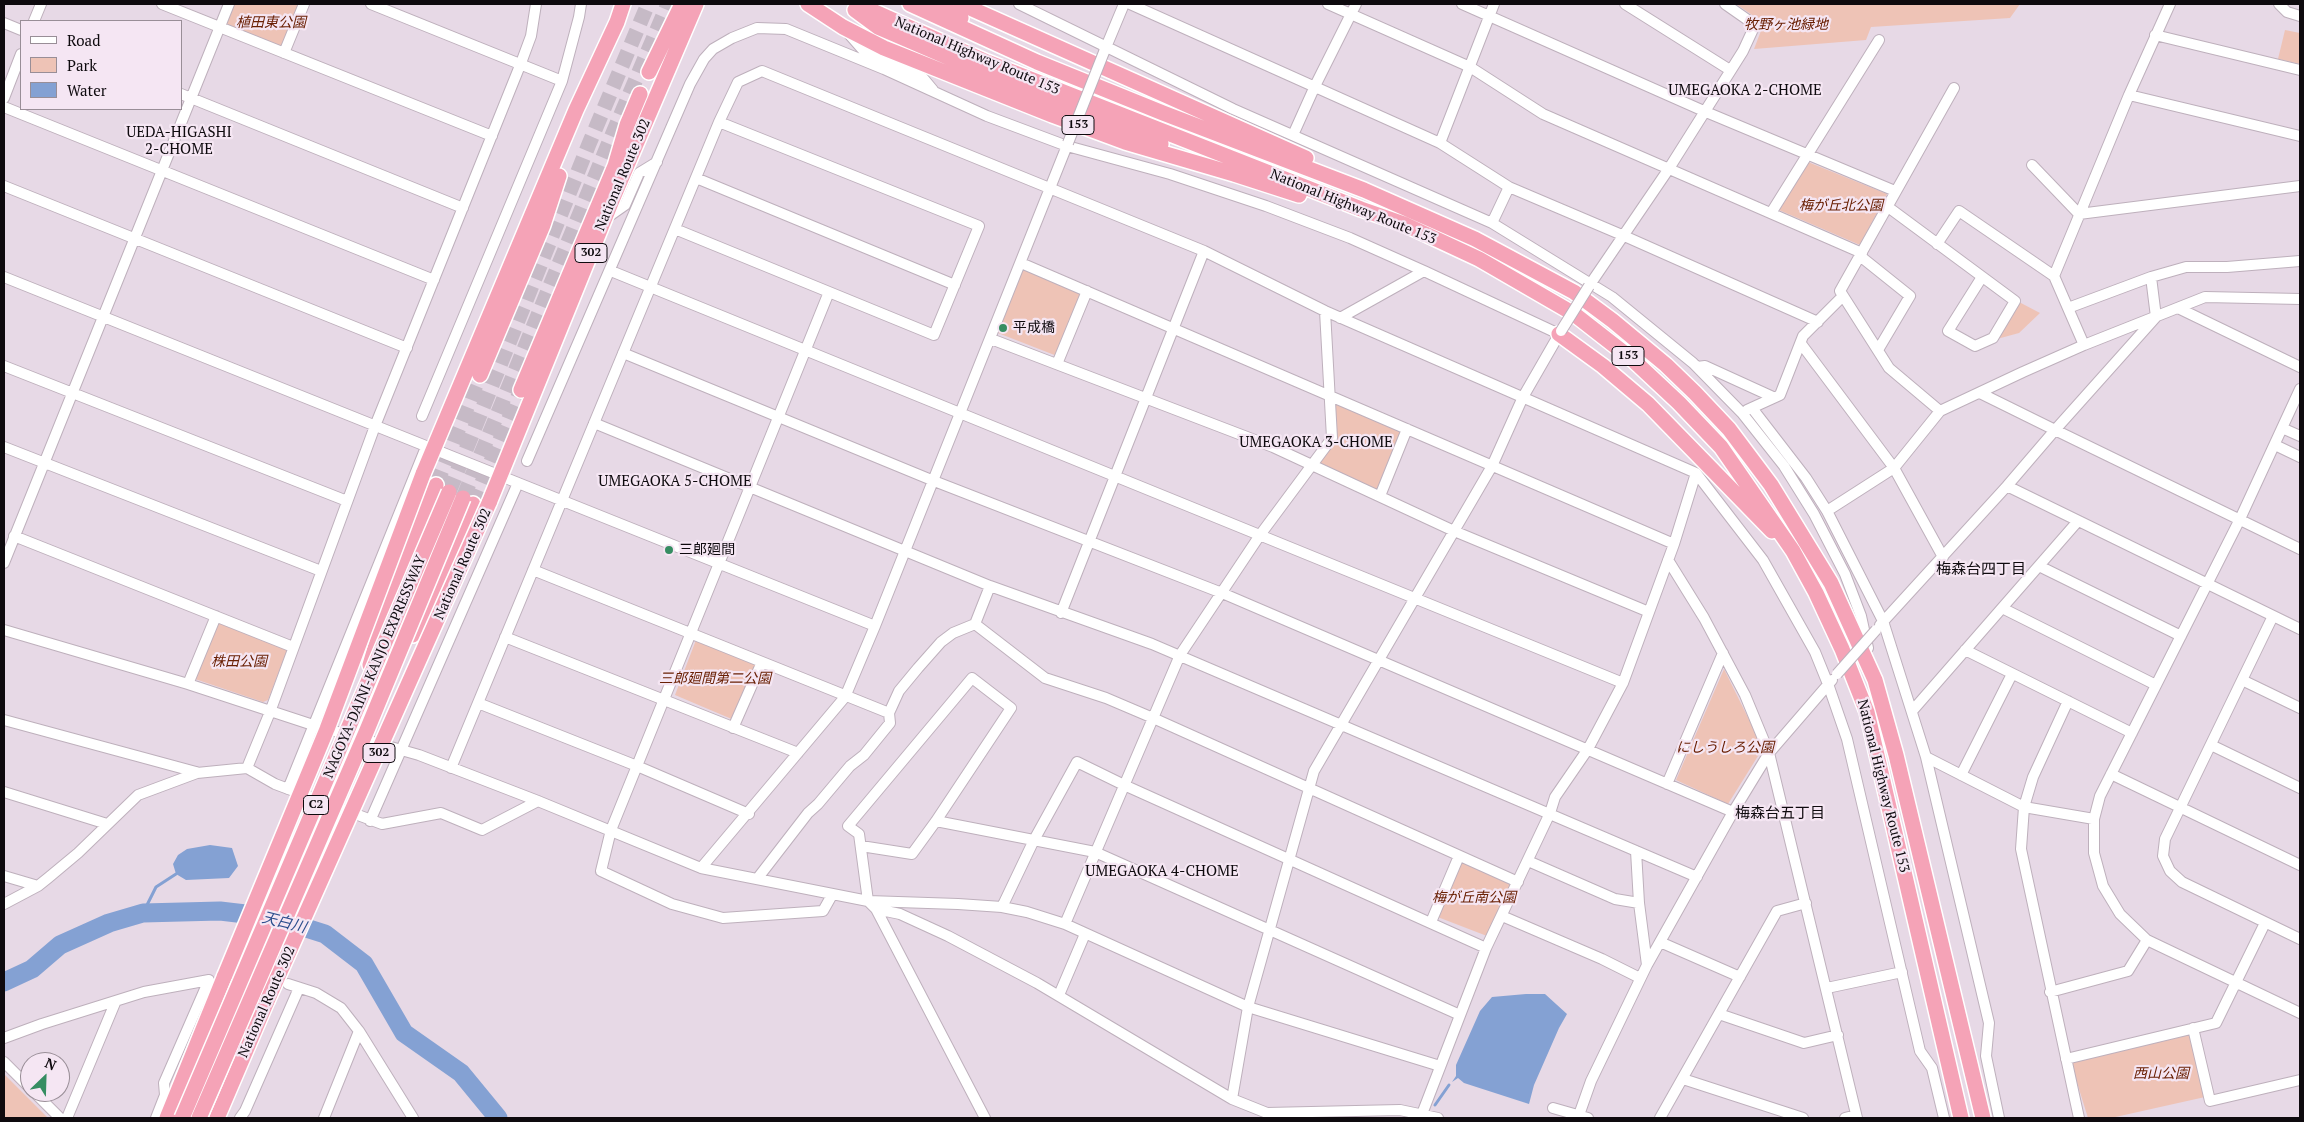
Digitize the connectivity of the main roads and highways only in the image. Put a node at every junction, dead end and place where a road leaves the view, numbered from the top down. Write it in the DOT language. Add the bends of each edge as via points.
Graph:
graph roads {
  1 [pos="623,4"];
  2 [pos="627,4"];
  3 [pos="682,4"];
  4 [pos="696,4"];
  5 [pos="808,4"];
  6 [pos="847,4"];
  7 [pos="857,4"];
  8 [pos="910,4"];
  9 [pos="936,4"];
  10 [pos="960,4"];
  11 [pos="617,22"];
  12 [pos="649,72"];
  13 [pos="641,92"];
  14 [pos="1191,124"];
  15 [pos="564,141"];
  16 [pos="1234,174"];
  17 [pos="1364,190"];
  18 [pos="1361,209"];
  19 [pos="1560,333"];
  20 [pos="480,375"];
  21 [pos="521,390"];
  22 [pos="1793,551"];
  23 [pos="1960,1111"];
  24 [pos="1982,1111"];
  25 [pos="167,1118"];
  26 [pos="182,1118"];
  27 [pos="199,1118"];
  28 [pos="218,1118"];
  1 -- 11 [label="highway"];
  2 -- 11 [label="highway"];
  3 -- 12 [label="highway"];
  4 -- 28 [label="highway, National Route 302 / 302, bridge" via="489,503"];
  5 -- 16 [label="highway, 153" via="884,48 1061,119 1125,142"];
  6 -- 16 [label="highway" via="878,26 987,74"];
  7 -- 18 [label="highway, National Highway Route 153 / 153" via="996,66"];
  8 -- 14 [label="highway, National Highway Route 153 / 153" via="1038,62"];
  9 -- 14 [label="highway" via="1025,49 1158,104"];
  10 -- 17 [label="highway, 153" via="1321,165"];
  11 -- 15 [label="highway"];
  13 -- 21 [label="highway" via="614,166"];
  14 -- 17 [label="highway, National Highway Route 153 / 153"];
  15 -- 20 [label="highway" via="560,172 543,225"];
  15 -- 25 [label="highway, bridge" via="429,448 423,474 327,729"];
  16 -- 18 [label="highway, 153" via="1313,200"];
  17 -- 24 [label="highway, National Highway Route 153 / 153" via="1475,239 1574,292 1613,320 1672,370 1729,429 1771,485 1831,583 1875,680"];
  18 -- 22 [label="highway, National Highway Route 153 / 153" via="1404,224 1479,259 1574,314 1633,360 1721,447"];
  19 -- 22 [label="highway" via="1648,404"];
  22 -- 23 [label="highway, National Highway Route 153 / 153" via="1842,649 1867,712"];
  26 -- 27 [label="highway, NAGOYA-DAINI-KANJO EXPRESSWAY / C2, bridge" via="353,718 455,495 374,712"];
}
